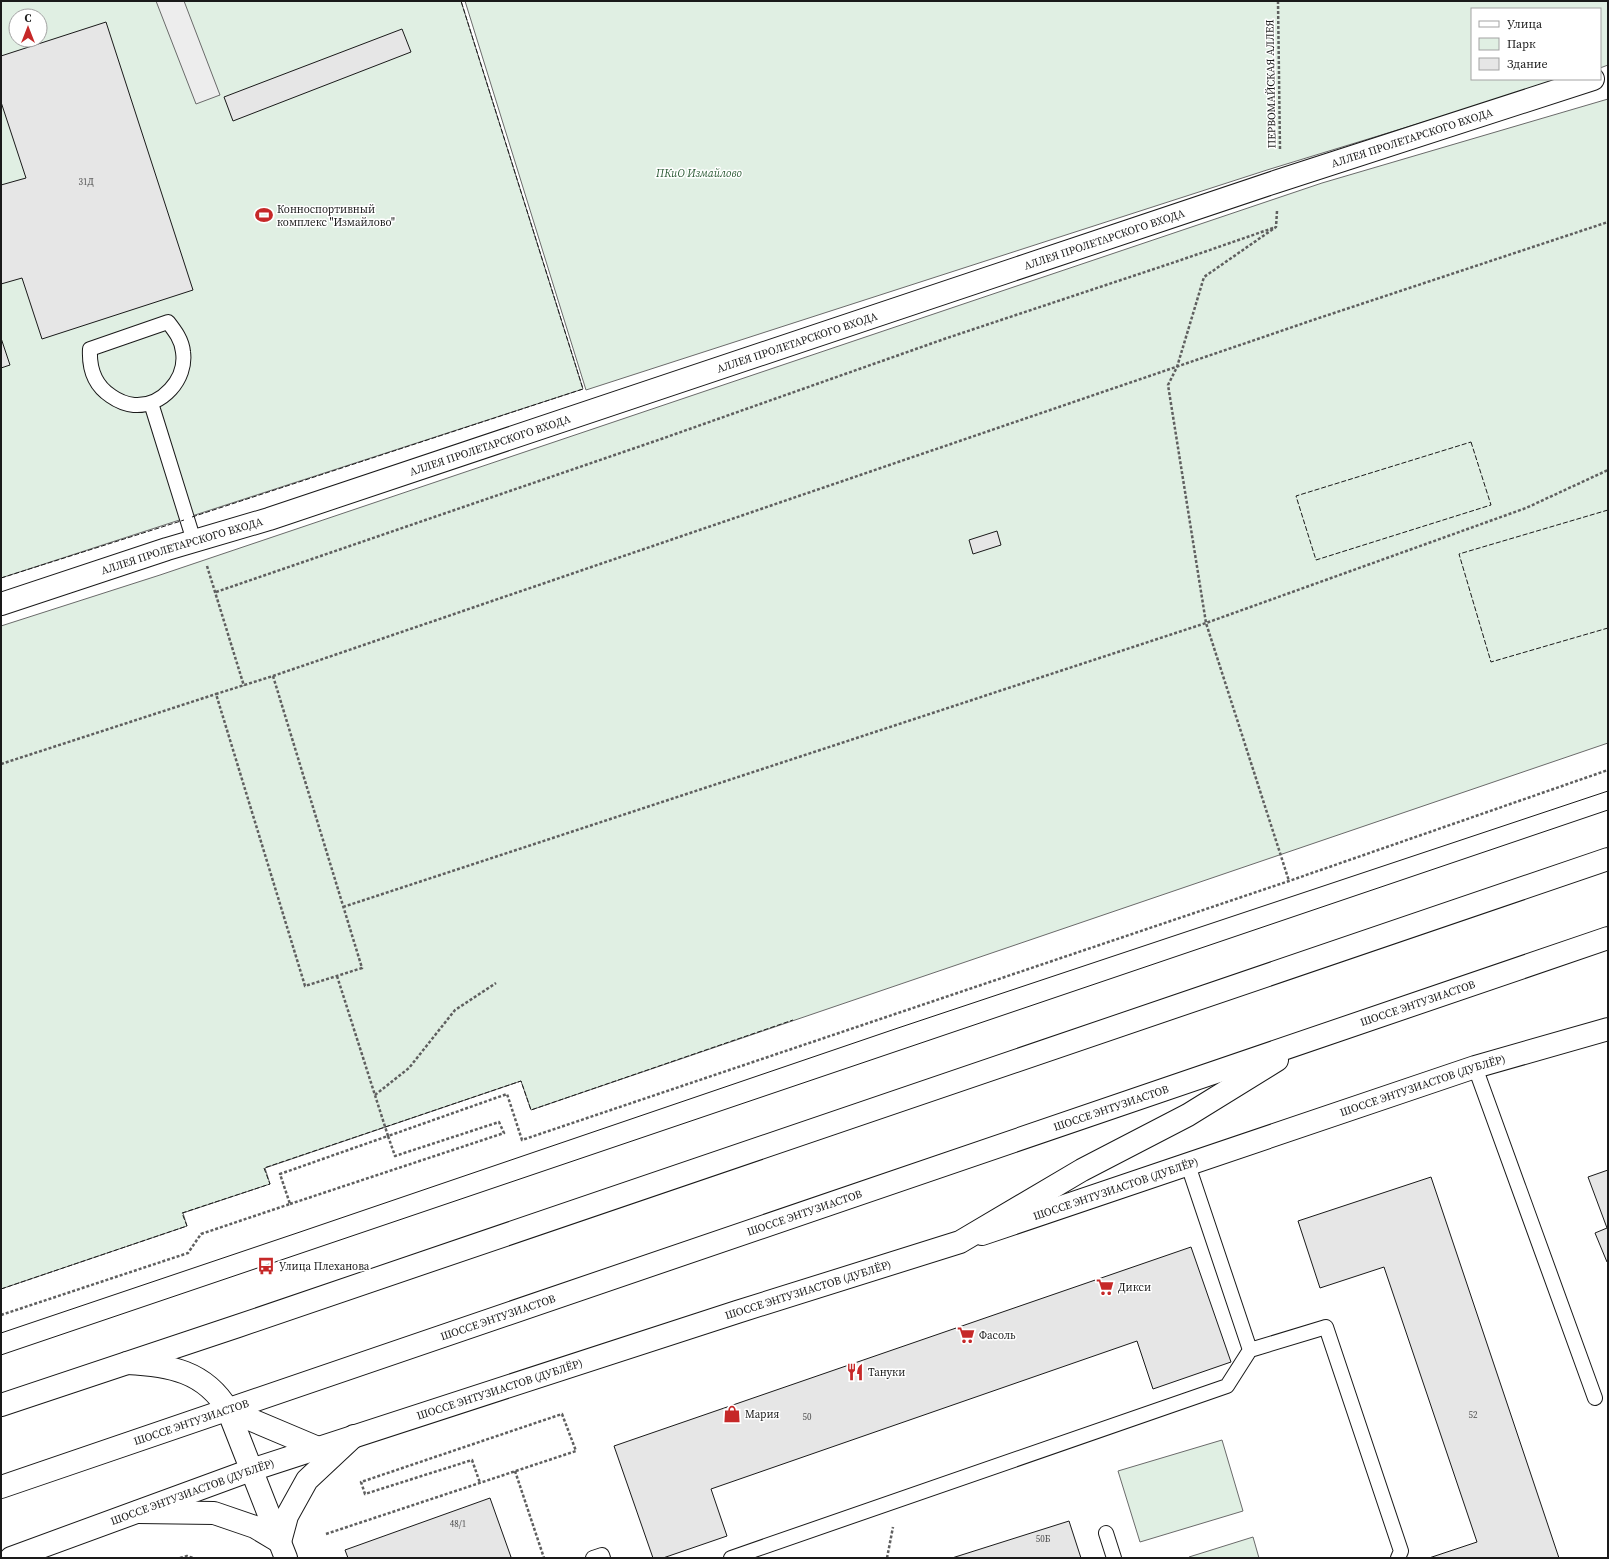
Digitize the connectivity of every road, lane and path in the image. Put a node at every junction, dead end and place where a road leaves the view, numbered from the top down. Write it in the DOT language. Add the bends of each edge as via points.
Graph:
graph roads {
  1 [pos="1278,1"];
  2 [pos="1590,80"];
  3 [pos="1280,152"];
  4 [pos="1277,206"];
  5 [pos="1608,222"];
  6 [pos="1276,227"];
  7 [pos="1177,367"];
  8 [pos="151,403"];
  9 [pos="1608,470"];
  10 [pos="194,541"];
  11 [pos="207,563"];
  12 [pos="216,592"];
  13 [pos="1,604"];
  14 [pos="1206,623"];
  15 [pos="273,676"];
  16 [pos="244,686"];
  17 [pos="216,694"];
  18 [pos="1,764"];
  19 [pos="1608,770"];
  20 [pos="1608,859"];
  21 [pos="1289,881"];
  22 [pos="343,907"];
  23 [pos="1608,938"];
  24 [pos="337,976"];
  25 [pos="496,983"];
  26 [pos="1608,1029"];
  27 [pos="1311,1039"];
  28 [pos="1475,1067"];
  29 [pos="375,1095"];
  30 [pos="388,1136"];
  31 [pos="1188,1165"];
  32 [pos="290,1204"];
  33 [pos="960,1242"];
  34 [pos="1,1315"];
  35 [pos="1250,1350"];
  36 [pos="127,1363"];
  37 [pos="1595,1398"];
  38 [pos="1,1405"];
  39 [pos="228,1410"];
  40 [pos="354,1436"];
  41 [pos="318,1448"];
  42 [pos="251,1470"];
  43 [pos="515,1471"];
  44 [pos="480,1483"];
  45 [pos="1,1487"];
  46 [pos="136,1512"];
  47 [pos="1106,1533"];
  48 [pos="326,1534"];
  49 [pos="283,1550"];
  50 [pos="11,1558"];
  51 [pos="180,1558"];
  52 [pos="193,1558"];
  53 [pos="544,1558"];
  54 [pos="593,1558"];
  55 [pos="603,1558"];
  56 [pos="731,1558"];
  57 [pos="1114,1558"];
  58 [pos="1398,1558"];
  1 -- 3 [label="path, ПЕРВОМАЙСКАЯ АЛЛЕЯ"];
  2 -- 10 [label="main road, АЛЛЕЯ ПРОЛЕТАРСКОГО ВХОДА" via="1278,181 269,519"];
  4 -- 6 [label="path"];
  5 -- 7 [label="path"];
  6 -- 7 [label="path" via="1204,277"];
  6 -- 12 [label="path" via="947,338"];
  7 -- 14 [label="path" via="1168,385"];
  7 -- 15 [label="path"];
  8 -- 8 [label="lane" via="169,391 176,383 182,368 183,352 180,340 168,322 90,349 93,377 103,391 120,402 134,405"];
  8 -- 10 [label="lane"];
  9 -- 14 [label="path" via="1526,508"];
  10 -- 13 [label="main road, АЛЛЕЯ ПРОЛЕТАРСКОГО ВХОДА"];
  11 -- 12 [label="path"];
  12 -- 16 [label="path"];
  14 -- 21 [label="path"];
  14 -- 22 [label="path"];
  15 -- 16 [label="path"];
  15 -- 22 [label="path"];
  16 -- 17 [label="path"];
  17 -- 18 [label="path"];
  17 -- 24 [label="path" via="305,986"];
  19 -- 21 [label="path"];
  20 -- 36 [label="main road"];
  21 -- 30 [label="path" via="522,1140 507,1094"];
  22 -- 24 [label="path" via="362,968"];
  23 -- 27 [label="main road, ШОССЕ ЭНТУЗИАСТОВ"];
  24 -- 29 [label="path"];
  25 -- 29 [label="path" via="455,1010 409,1068"];
  26 -- 28 [label="main road, ШОССЕ ЭНТУЗИАСТОВ (ДУБЛЁР)"];
  27 -- 33 [label="main road" via="1188,1115 1082,1170"];
  27 -- 39 [label="main road, ШОССЕ ЭНТУЗИАСТОВ"];
  28 -- 31 [label="main road, ШОССЕ ЭНТУЗИАСТОВ (ДУБЛЁР)"];
  28 -- 37 [label="lane"];
  29 -- 30 [label="path"];
  30 -- 32 [label="path" via="280,1174"];
  30 -- 32 [label="path" via="395,1156 499,1122 504,1133"];
  31 -- 33 [label="main road, ШОССЕ ЭНТУЗИАСТОВ (ДУБЛЁР)"];
  31 -- 35 [label="lane"];
  32 -- 34 [label="path" via="201,1234 188,1253"];
  33 -- 40 [label="main road, ШОССЕ ЭНТУЗИАСТОВ (ДУБЛЁР)"];
  35 -- 56 [label="lane" via="1227,1386"];
  35 -- 58 [label="lane" via="1326,1327 1401,1551"];
  36 -- 38 [label="main road"];
  36 -- 39 [label="main road" via="186,1372 206,1383 221,1397"];
  39 -- 41 [label="main road"];
  39 -- 42 [label="main road"];
  39 -- 45 [label="main road, ШОССЕ ЭНТУЗИАСТОВ"];
  40 -- 41 [label="main road, ШОССЕ ЭНТУЗИАСТОВ (ДУБЛЁР)"];
  40 -- 49 [label="main road" via="307,1480 287,1516"];
  41 -- 42 [label="main road, ШОССЕ ЭНТУЗИАСТОВ (ДУБЛЁР)"];
  42 -- 46 [label="main road, ШОССЕ ЭНТУЗИАСТОВ (ДУБЛЁР)"];
  42 -- 49 [label="main road"];
  43 -- 44 [label="path"];
  43 -- 44 [label="path" via="576,1451 562,1414 361,1482 365,1494 472,1460"];
  43 -- 53 [label="path"];
  44 -- 48 [label="path"];
  46 -- 49 [label="main road" via="214,1513 255,1527"];
  46 -- 50 [label="main road, ШОССЕ ЭНТУЗИАСТОВ (ДУБЛЁР)"];
  47 -- 57 [label="lane"];
  51 -- 52 [label="path"];
  54 -- 55 [label="lane" via="602,1555"];
}
